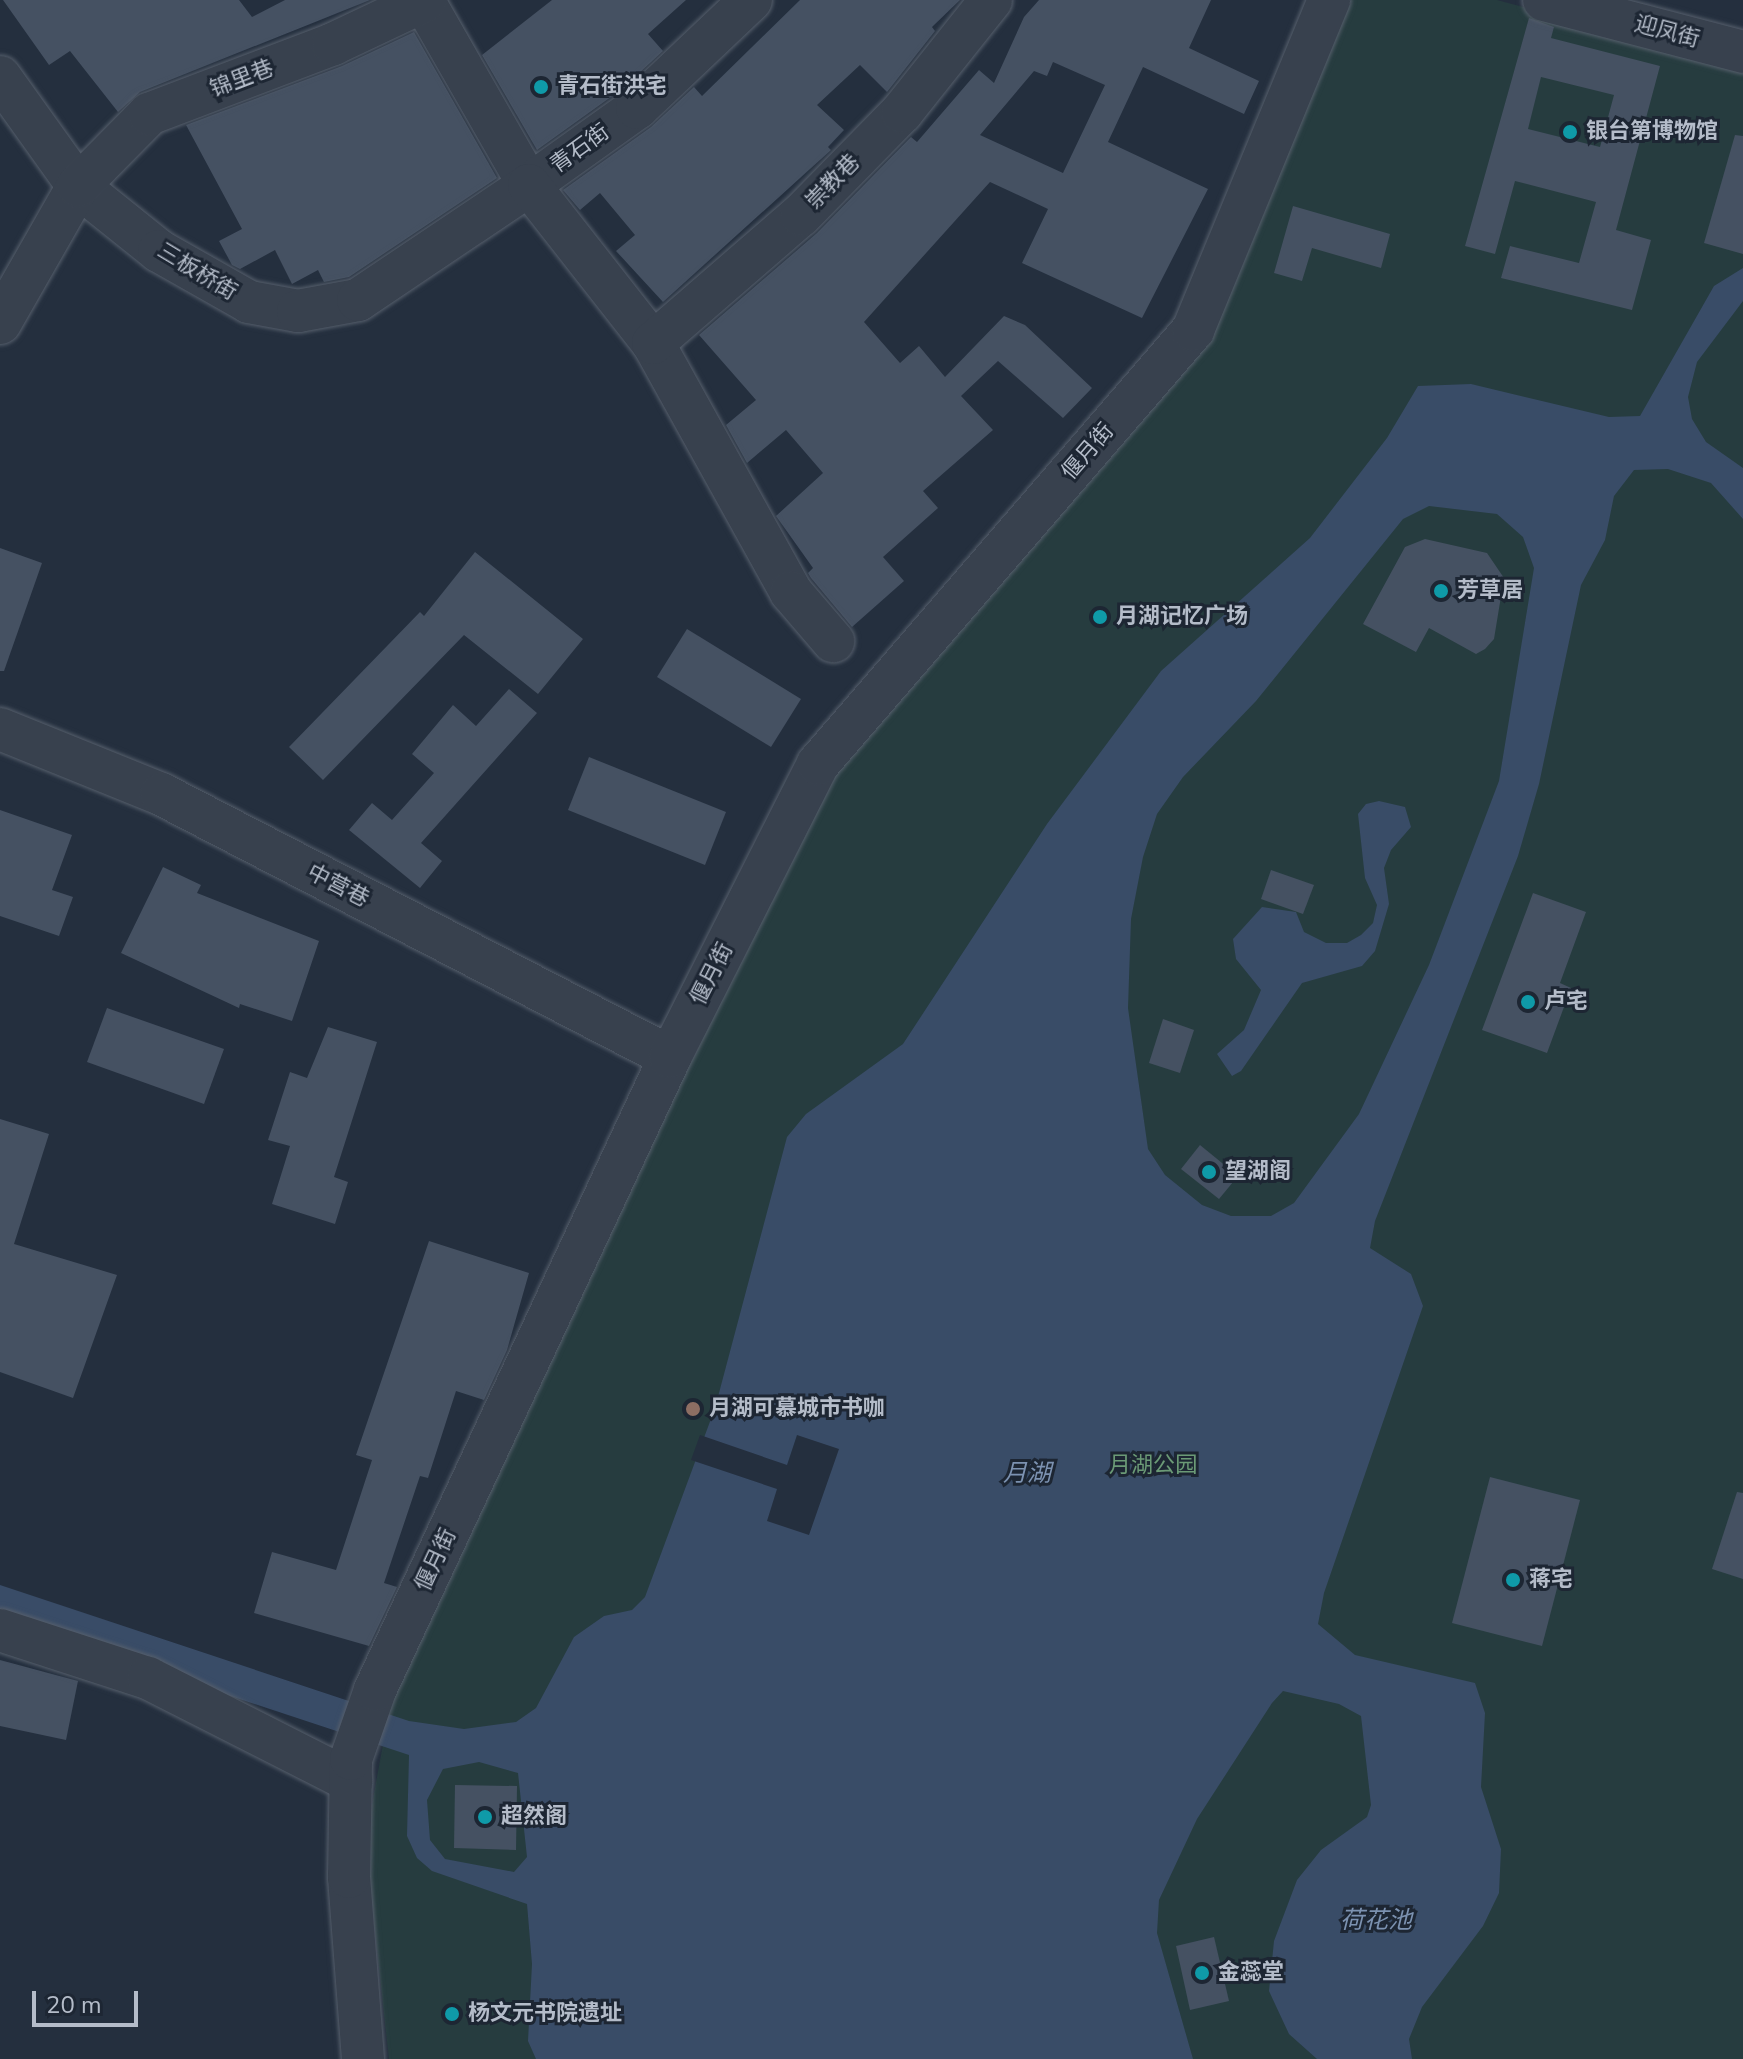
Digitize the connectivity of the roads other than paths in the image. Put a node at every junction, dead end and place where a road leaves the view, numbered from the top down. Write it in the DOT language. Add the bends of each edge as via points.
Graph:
graph roads {
  1 [pos="751,0"];
  2 [pos="991,0"];
  3 [pos="1329,0"];
  4 [pos="1544,0"];
  5 [pos="424,1"];
  6 [pos="1743,52"];
  7 [pos="0,77"];
  8 [pos="529,185"];
  9 [pos="78,186"];
  10 [pos="0,323"];
  11 [pos="653,343"];
  12 [pos="833,641"];
  13 [pos="0,729"];
  14 [pos="670,1057"];
  15 [pos="0,1630"];
  16 [pos="351,1770"];
  17 [pos="363,2059"];
  1 -- 8 [label="street, 青石街" via="637,108"];
  2 -- 11 [label="street, 崇教巷" via="902,112 801,215"];
  3 -- 14 [label="street, 偃月街" via="1193,330 818,764"];
  4 -- 6 [label="street, 迎凤街"];
  5 -- 8 [label="street, 青石街"];
  5 -- 9 [label="street, 锦里巷" via="333,44 149,114"];
  7 -- 9 [label="street, 三板桥街"];
  8 -- 9 [label="street, 三板桥街" via="358,300 298,311 249,302 159,251"];
  8 -- 11 [label="street"];
  9 -- 10 [label="street, 锦里巷"];
  11 -- 12 [label="street" via="791,592"];
  13 -- 14 [label="street, 中营巷" via="161,794"];
  14 -- 16 [label="street, 偃月街" via="375,1690"];
  15 -- 16 [label="street" via="148,1678"];
  16 -- 17 [label="street, 偃月街" via="349,1877"];
}
